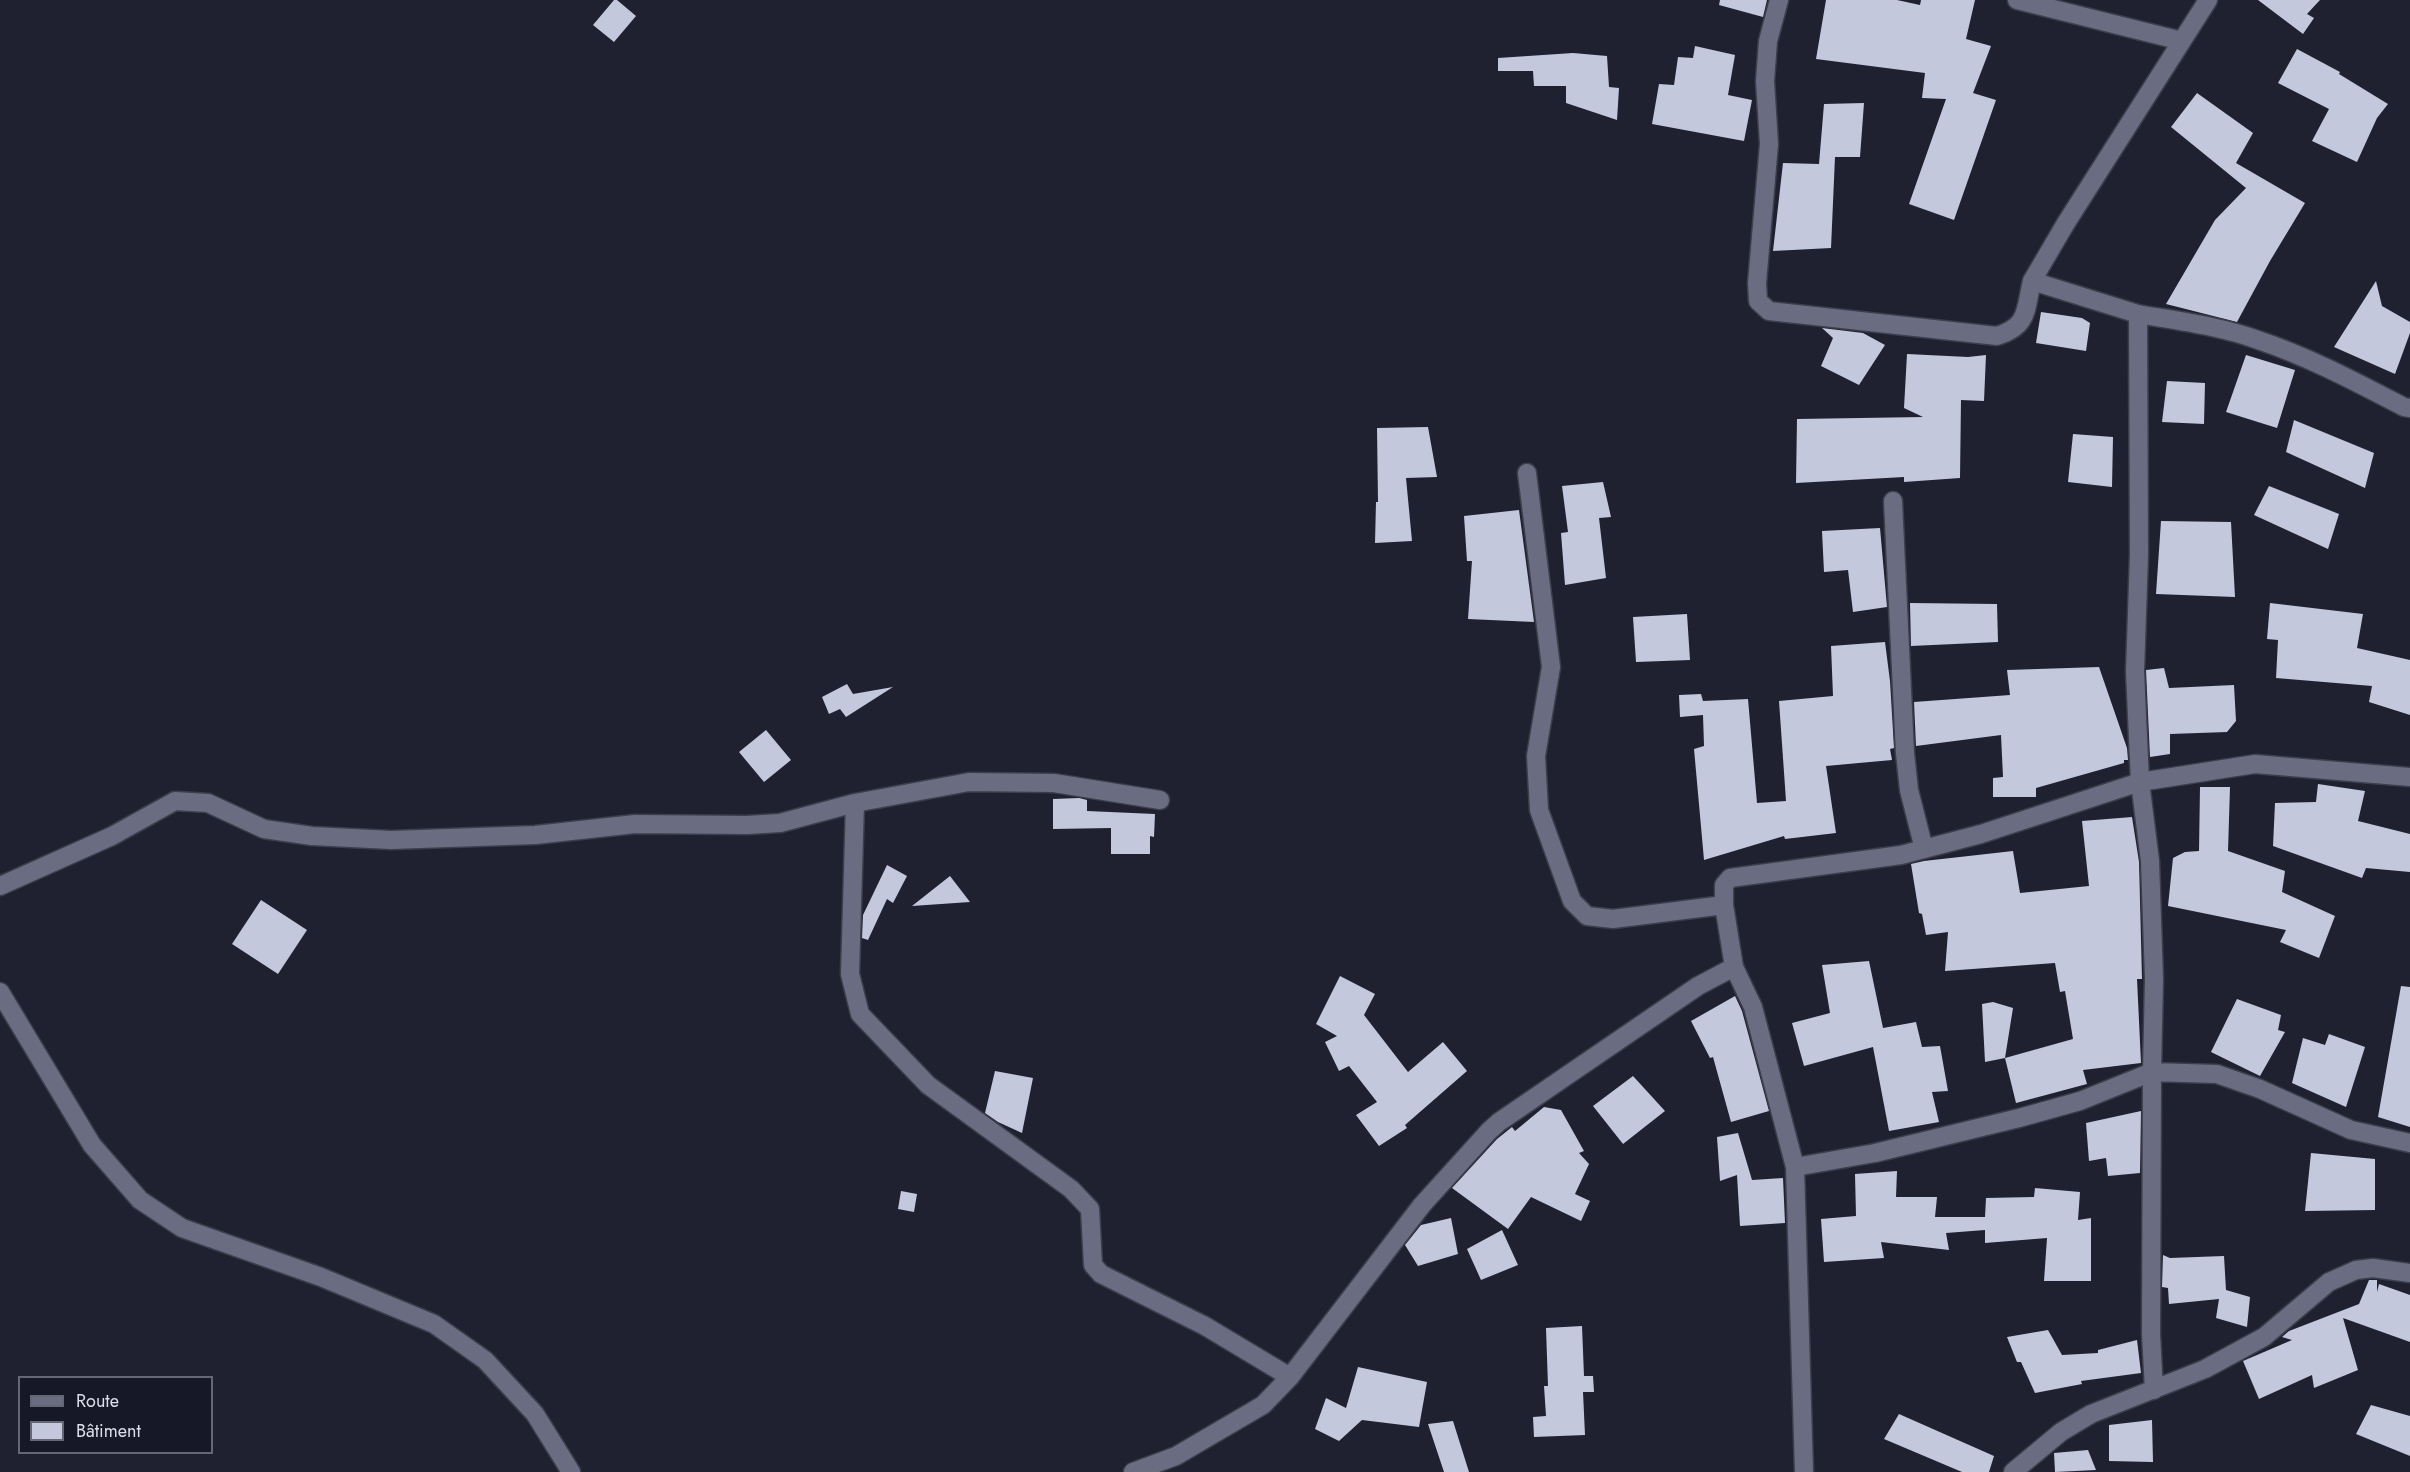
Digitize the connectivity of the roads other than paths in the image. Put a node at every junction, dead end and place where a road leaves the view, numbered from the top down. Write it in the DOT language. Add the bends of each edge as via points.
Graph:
graph roads {
  1 [pos="1779,0"];
  2 [pos="2017,0"];
  3 [pos="2208,0"];
  4 [pos="2182,41"];
  5 [pos="2032,281"];
  6 [pos="2138,314"];
  7 [pos="2410,408"];
  8 [pos="1527,473"];
  9 [pos="1893,501"];
  10 [pos="2410,777"];
  11 [pos="2140,782"];
  12 [pos="1160,800"];
  13 [pos="855,803"];
  14 [pos="1924,849"];
  15 [pos="0,886"];
  16 [pos="1724,905"];
  17 [pos="1734,967"];
  18 [pos="0,992"];
  19 [pos="2152,1072"];
  20 [pos="2410,1143"];
  21 [pos="1795,1167"];
  22 [pos="2410,1273"];
  23 [pos="1290,1377"];
  24 [pos="2154,1390"];
  25 [pos="571,1472"];
  26 [pos="1133,1472"];
  27 [pos="1804,1472"];
  28 [pos="2013,1472"];
  1 -- 5 [label="street" via="1768,41 1765,81 1769,144 1758,301 1769,311 1997,336 2013,331 2023,319"];
  2 -- 4 [label="street"];
  3 -- 4 [label="street"];
  4 -- 5 [label="street"];
  5 -- 6 [label="street"];
  6 -- 7 [label="street" via="2257,339"];
  6 -- 11 [label="street" via="2139,533 2134,640"];
  8 -- 16 [label="street" via="1551,667 1536,756 1539,810 1572,901 1587,916 1613,919"];
  9 -- 14 [label="street" via="1905,753 1909,790"];
  10 -- 11 [label="street" via="2255,764"];
  11 -- 14 [label="street"];
  11 -- 19 [label="street" via="2150,861"];
  12 -- 13 [label="street" via="1054,783 969,782"];
  13 -- 15 [label="street" via="780,823 635,824 535,835 391,840 264,829 208,802 175,801 112,836"];
  13 -- 23 [label="street" via="850,974 860,1014 928,1085 1071,1189 1090,1209 1093,1265 1101,1274 1205,1326"];
  14 -- 16 [label="street" via="1730,878 1724,885"];
  16 -- 17 [label="street"];
  17 -- 21 [label="street" via="1753,1007"];
  17 -- 23 [label="street" via="1698,987 1489,1131 1422,1205"];
  18 -- 25 [label="street" via="92,1145 140,1200 182,1228 321,1277 434,1324 485,1360 535,1414"];
  19 -- 20 [label="street" via="2217,1074 2351,1130"];
  19 -- 21 [label="street" via="2080,1101 2019,1119 1875,1153"];
  19 -- 24 [label="street"];
  21 -- 27 [label="street"];
  22 -- 24 [label="street" via="2373,1268 2356,1270 2329,1282 2264,1337"];
  23 -- 26 [label="street" via="1263,1405 1238,1421 1176,1455"];
  24 -- 28 [label="street" via="2091,1414 2061,1432"];
}
